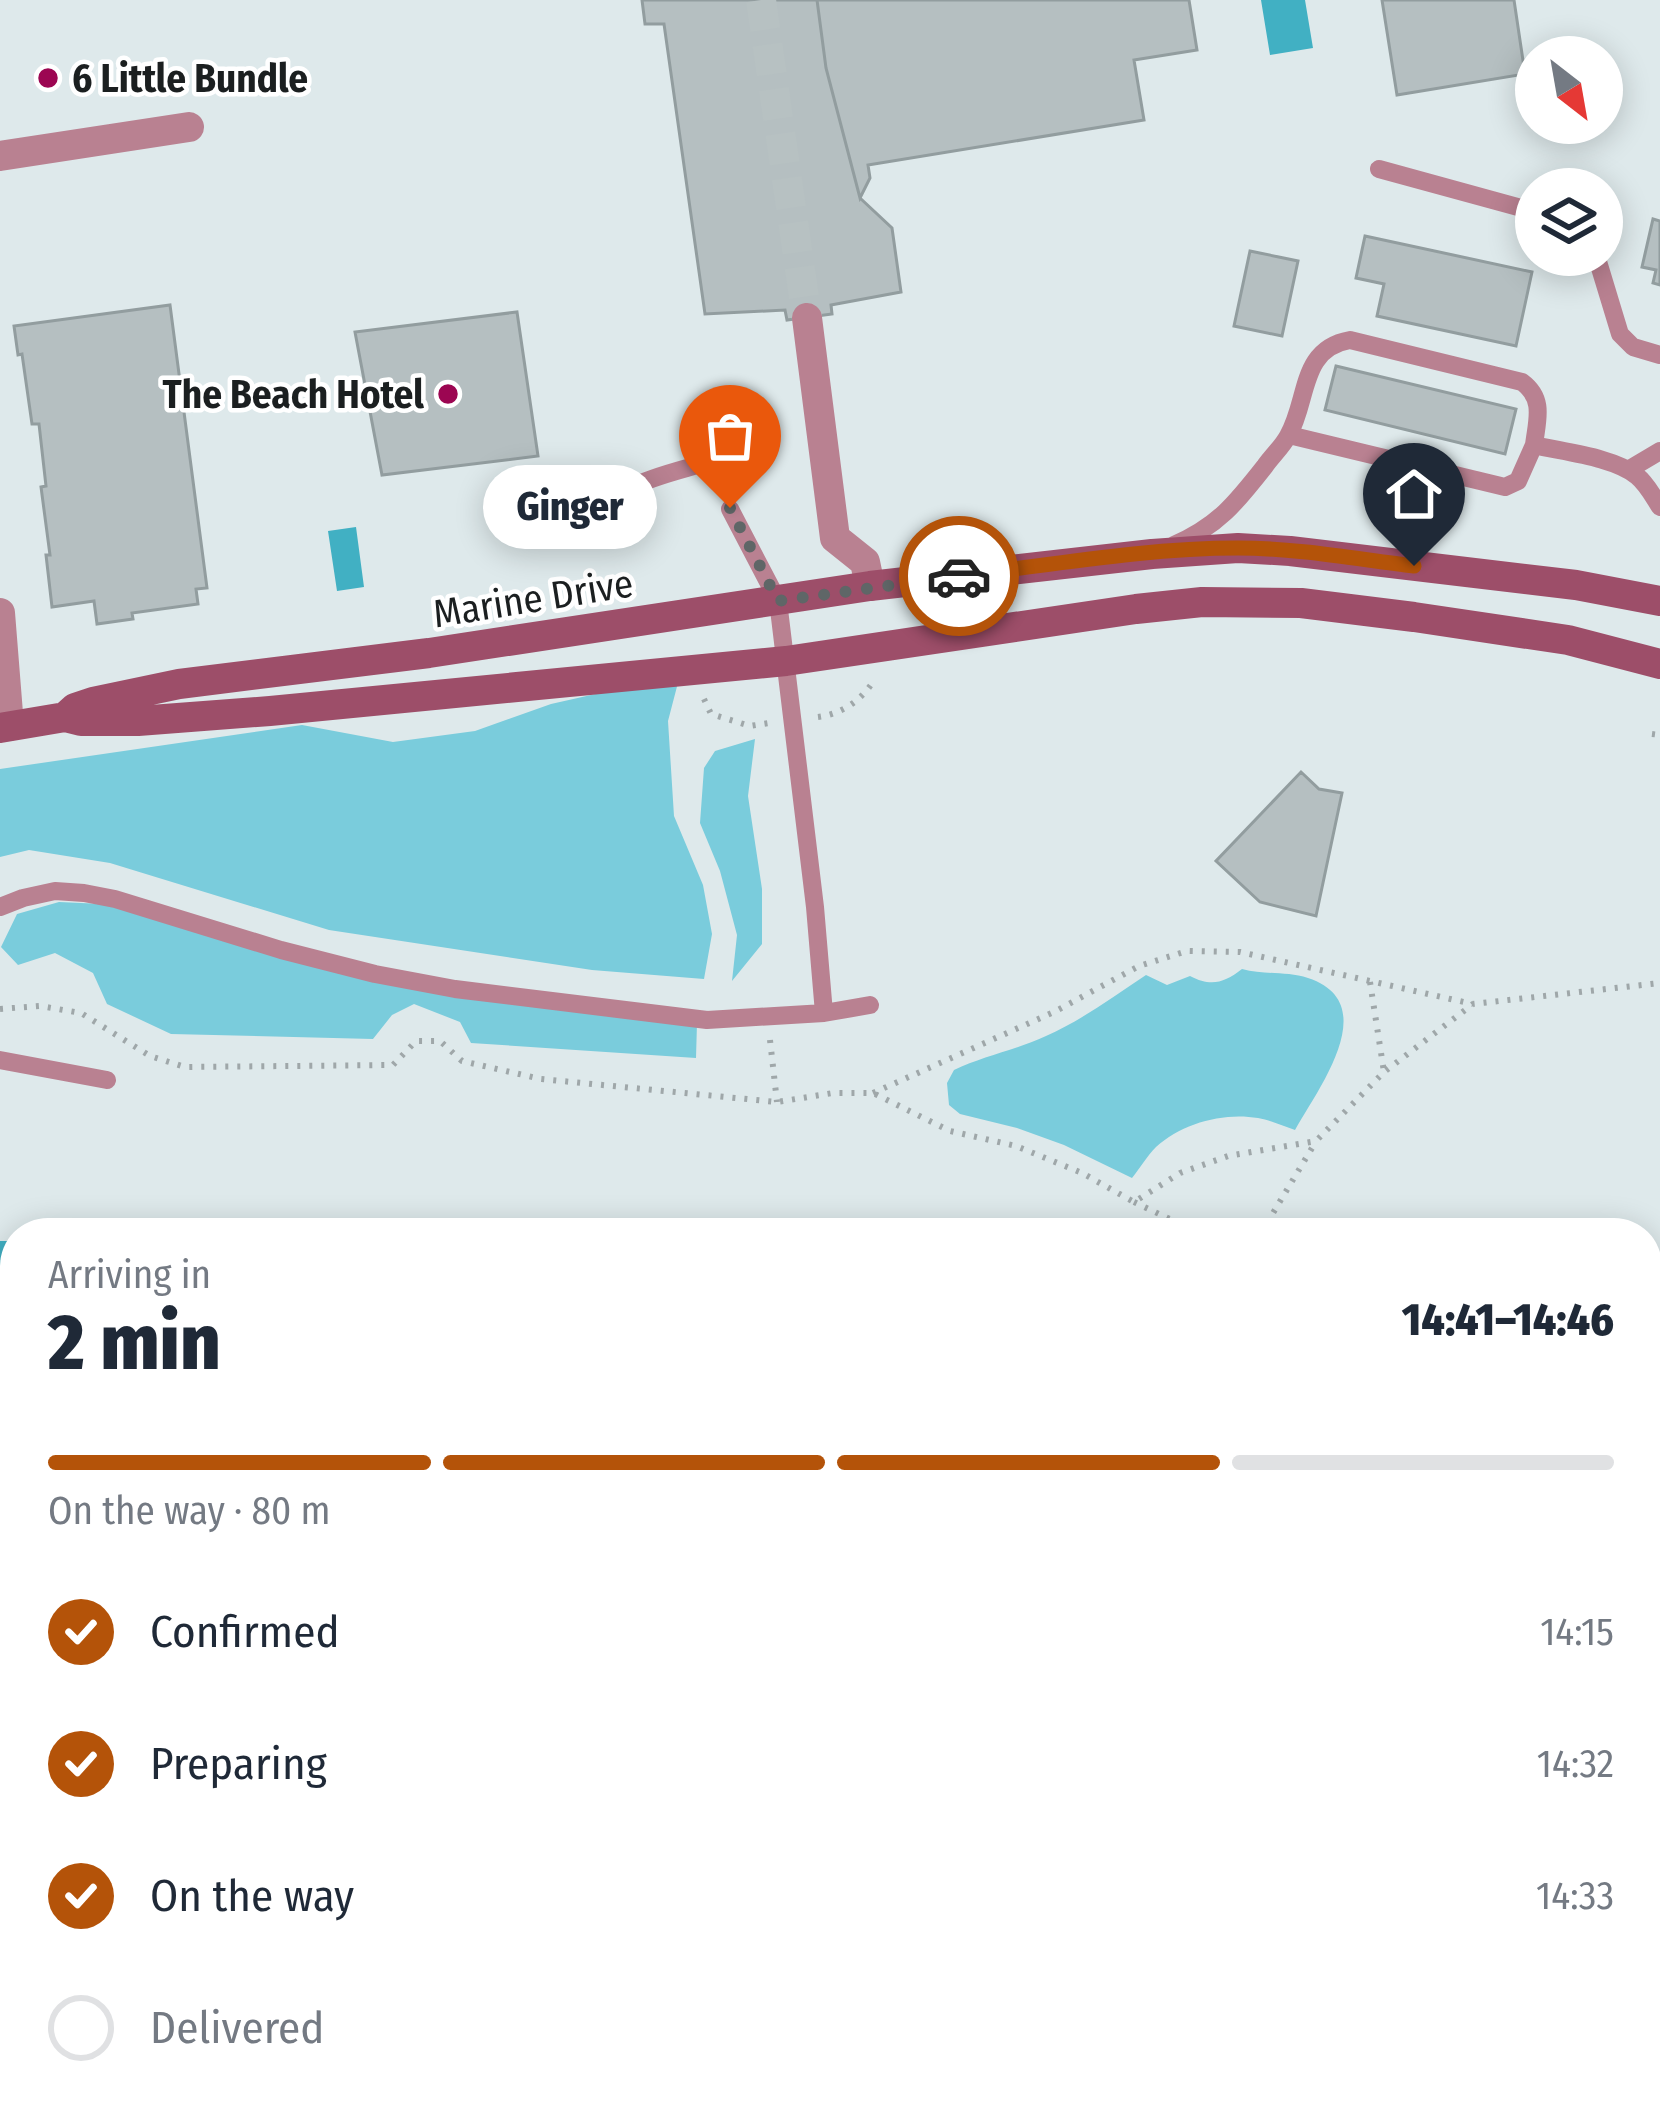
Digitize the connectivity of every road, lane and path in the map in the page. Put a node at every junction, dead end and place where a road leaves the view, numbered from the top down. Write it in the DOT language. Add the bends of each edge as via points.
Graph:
graph roads {
  1 [pos="189,127"];
  2 [pos="0,156"];
  3 [pos="1379,169"];
  4 [pos="1515,206"];
  5 [pos="1602,276"];
  6 [pos="807,318"];
  7 [pos="1660,355"];
  8 [pos="1289,435"];
  9 [pos="1534,445"];
  10 [pos="1660,451"];
  11 [pos="704,463"];
  12 [pos="1628,470"];
  13 [pos="1660,507"];
  14 [pos="730,508"];
  15 [pos="600,525"];
  16 [pos="1153,554"];
  17 [pos="870,586"];
  18 [pos="778,601"];
  19 [pos="1660,601"];
  20 [pos="0,613"];
  21 [pos="786,661"];
  22 [pos="1660,664"];
  23 [pos="65,717"];
  24 [pos="5,727"];
  25 [pos="0,908"];
  26 [pos="1370,982"];
  27 [pos="1660,983"];
  28 [pos="1472,1004"];
  29 [pos="870,1005"];
  30 [pos="0,1009"];
  31 [pos="824,1013"];
  32 [pos="768,1018"];
  33 [pos="0,1060"];
  34 [pos="1384,1072"];
  35 [pos="107,1080"];
  36 [pos="873,1093"];
  37 [pos="776,1102"];
  38 [pos="1316,1141"];
  39 [pos="1133,1202"];
  40 [pos="1167,1218"];
  41 [pos="1270,1218"];
  1 -- 2 [label="street"];
  3 -- 4 [label="lane"];
  5 -- 7 [label="lane" via="1620,334"];
  6 -- 17 [label="street" via="835,538 865,562"];
  8 -- 9 [label="lane" via="1505,487 1518,481"];
  8 -- 9 [label="lane" via="1312,365 1325,348 1350,340 1522,382 1539,406"];
  8 -- 16 [label="lane" via="1220,517"];
  9 -- 12 [label="lane"];
  10 -- 12 [label="lane"];
  11 -- 15 [label="lane" via="628,489 607,502"];
  12 -- 13 [label="lane"];
  14 -- 18 [label="lane"];
  16 -- 17 [label="main road, Marine Drive"];
  16 -- 19 [label="main road, Marine Drive" via="1306,553"];
  17 -- 18 [label="main road, Marine Drive"];
  18 -- 21 [label="lane"];
  18 -- 23 [label="main road, Marine Drive" via="179,684 93,702"];
  20 -- 24 [label="street"];
  21 -- 22 [label="main road, Marine Drive" via="1136,609 1258,601 1568,640"];
  21 -- 23 [label="main road, Marine Drive" via="271,711 139,721"];
  21 -- 31 [label="lane"];
  23 -- 24 [label="main road, Marine Drive"];
  25 -- 32 [label="lane" via="55,891 84,893 455,989 707,1020"];
  26 -- 28 [label="path"];
  26 -- 34 [label="path"];
  26 -- 36 [label="path" via="1240,952 1187,951 1139,966"];
  27 -- 28 [label="path"];
  28 -- 34 [label="path"];
  29 -- 31 [label="lane"];
  30 -- 37 [label="path" via="81,1013 150,1056 185,1067 393,1065 416,1041 440,1041 462,1061 542,1079"];
  31 -- 32 [label="lane"];
  32 -- 37 [label="path"];
  33 -- 35 [label="lane"];
  34 -- 38 [label="path"];
  36 -- 37 [label="path"];
  36 -- 39 [label="path" via="950,1131 1082,1173"];
  38 -- 39 [label="path" via="1228,1156"];
  38 -- 41 [label="path"];
  39 -- 40 [label="path"];
}
